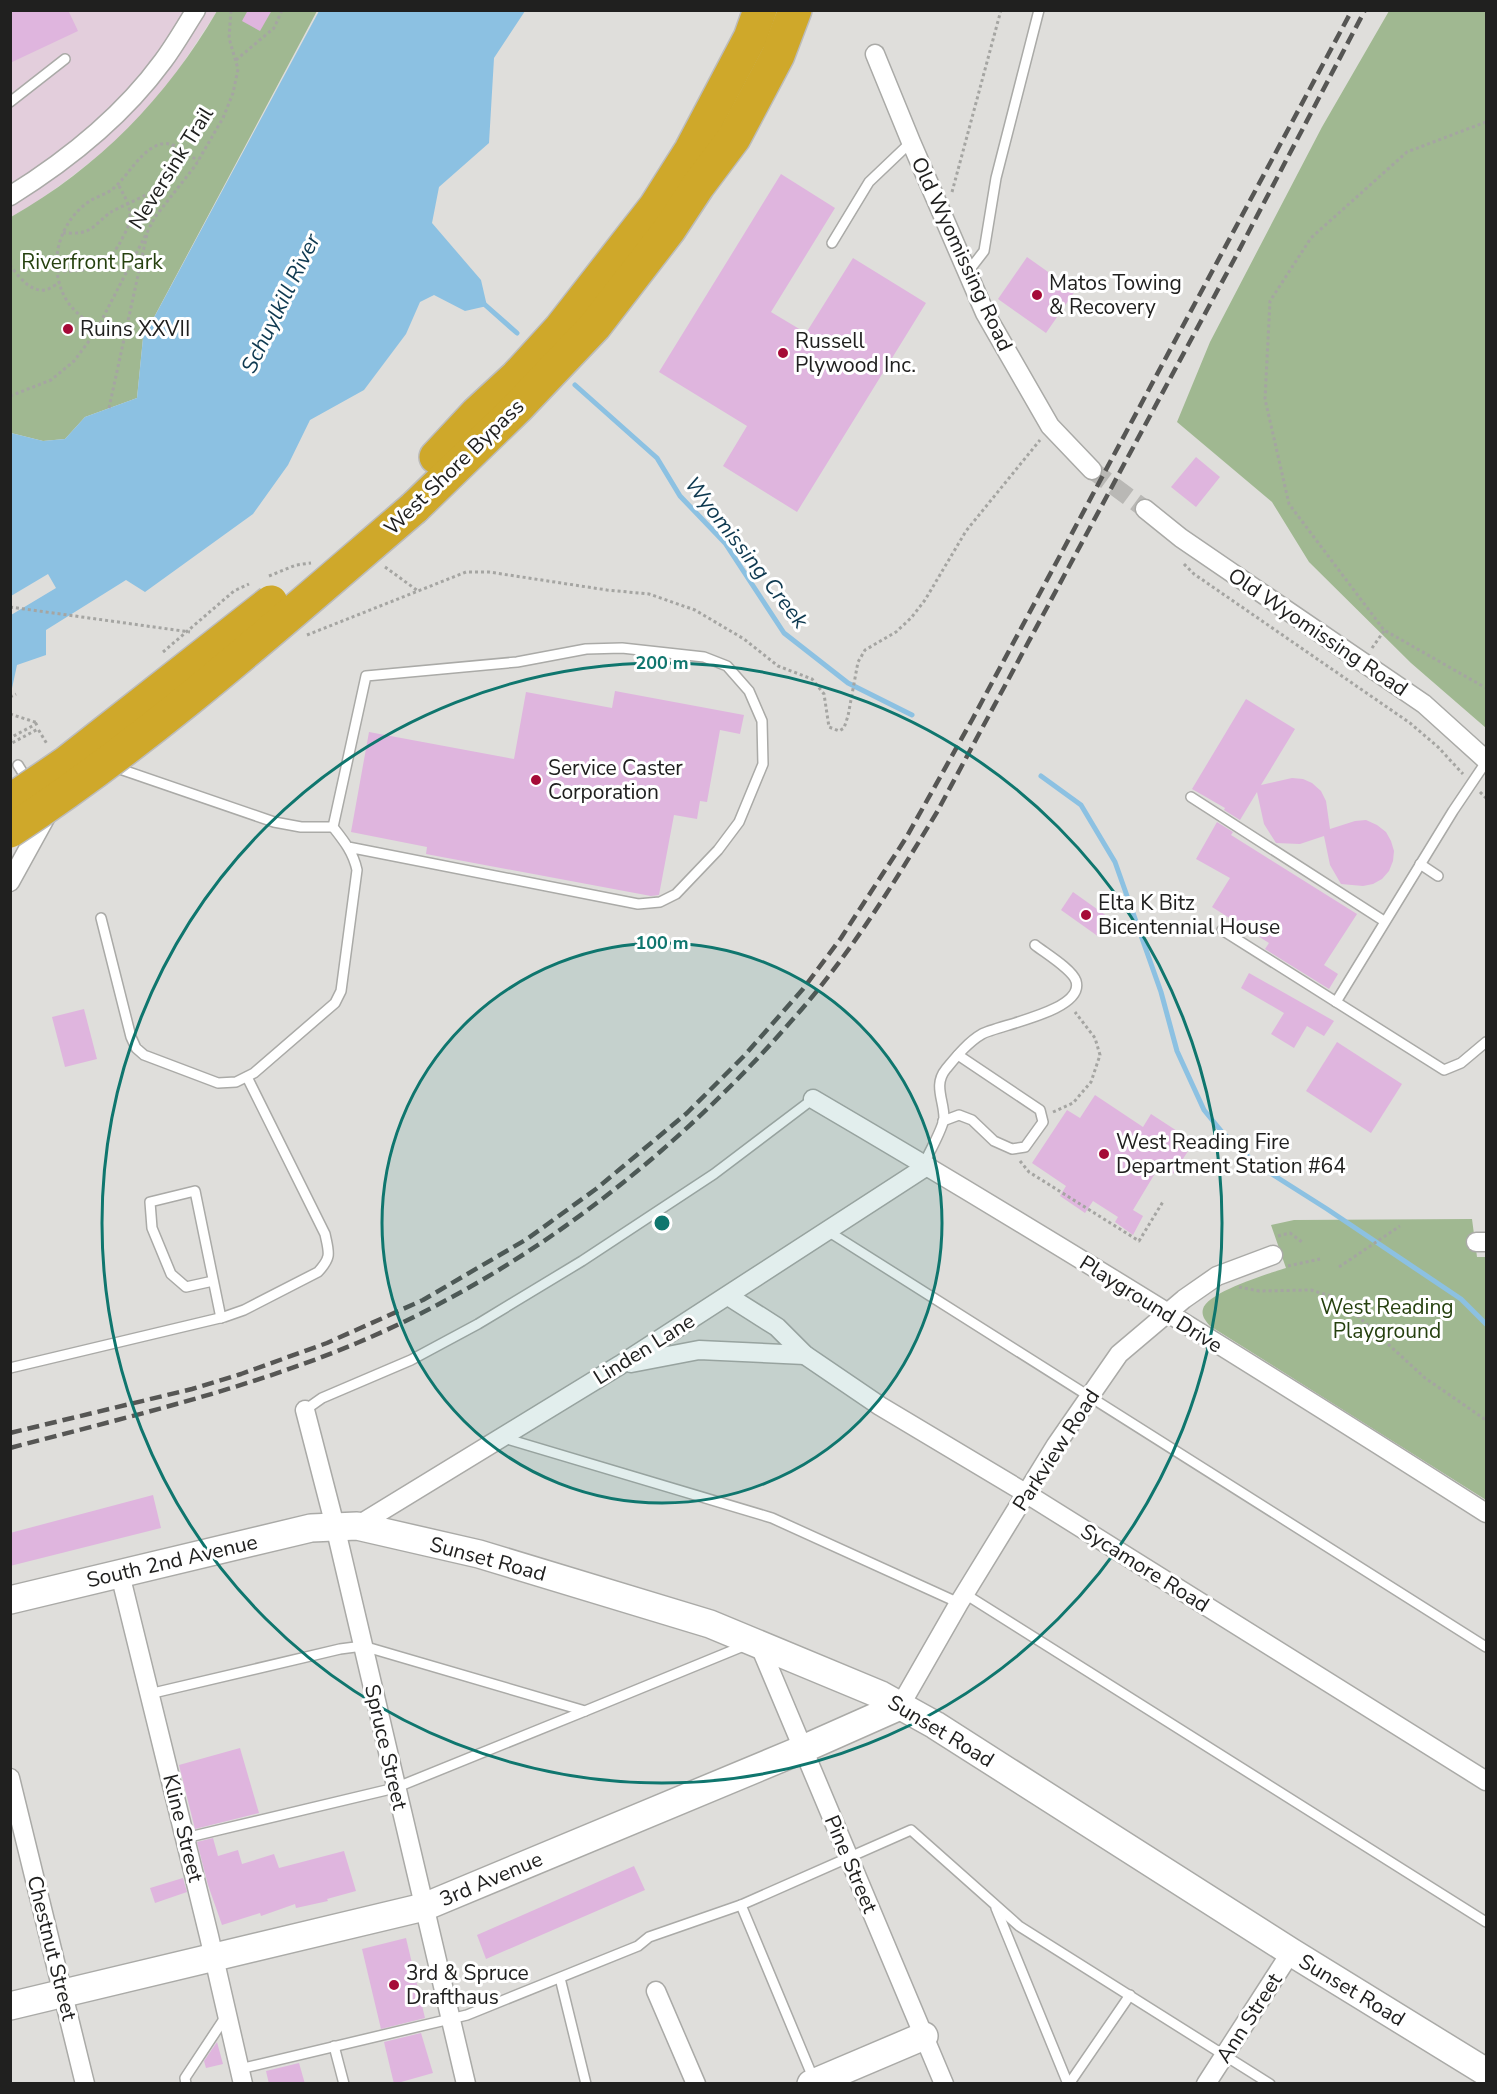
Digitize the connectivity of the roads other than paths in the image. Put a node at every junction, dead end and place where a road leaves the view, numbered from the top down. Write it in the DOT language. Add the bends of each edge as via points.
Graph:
graph roads {
  1 [pos="196,10"];
  2 [pos="760,10"];
  3 [pos="795,10"];
  4 [pos="1039,10"];
  5 [pos="875,54"];
  6 [pos="65,59"];
  7 [pos="10,102"];
  8 [pos="911,142"];
  9 [pos="10,196"];
  10 [pos="832,243"];
  11 [pos="967,273"];
  12 [pos="1092,470"];
  13 [pos="405,501"];
  14 [pos="1145,509"];
  15 [pos="93,760"];
  16 [pos="1486,761"];
  17 [pos="18,765"];
  18 [pos="69,778"];
  19 [pos="23,797"];
  20 [pos="1191,797"];
  21 [pos="333,827"];
  22 [pos="10,831"];
  23 [pos="348,847"];
  24 [pos="1420,864"];
  25 [pos="1438,876"];
  26 [pos="10,882"];
  27 [pos="101,918"];
  28 [pos="1384,921"];
  29 [pos="1222,930"];
  30 [pos="1035,945"];
  31 [pos="1336,1002"];
  32 [pos="1486,1042"];
  33 [pos="958,1056"];
  34 [pos="248,1077"];
  35 [pos="813,1099"];
  36 [pos="943,1121"];
  37 [pos="926,1165"];
  38 [pos="826,1230"];
  39 [pos="1281,1260"];
  40 [pos="213,1281"];
  41 [pos="728,1296"];
  42 [pos="1167,1313"];
  43 [pos="221,1318"];
  44 [pos="805,1355"];
  45 [pos="620,1365"];
  46 [pos="10,1368"];
  47 [pos="1089,1396"];
  48 [pos="306,1410"];
  49 [pos="501,1437"];
  50 [pos="1027,1494"];
  51 [pos="1486,1513"];
  52 [pos="346,1526"];
  53 [pos="120,1574"];
  54 [pos="962,1598"];
  55 [pos="10,1600"];
  56 [pos="756,1643"];
  57 [pos="363,1646"];
  58 [pos="1486,1647"];
  59 [pos="149,1694"];
  60 [pos="900,1706"];
  61 [pos="585,1711"];
  62 [pos="803,1749"];
  63 [pos="10,1778"];
  64 [pos="1486,1781"];
  65 [pos="395,1788"];
  66 [pos="185,1838"];
  67 [pos="849,1859"];
  68 [pos="741,1905"];
  69 [pos="995,1906"];
  70 [pos="424,1907"];
  71 [pos="1486,1922"];
  72 [pos="1291,1952"];
  73 [pos="213,1958"];
  74 [pos="560,1978"];
  75 [pos="656,1990"];
  76 [pos="63,1995"];
  77 [pos="1130,1995"];
  78 [pos="10,2006"];
  79 [pos="227,2014"];
  80 [pos="449,2019"];
  81 [pos="924,2036"];
  82 [pos="334,2046"];
  83 [pos="1225,2054"];
  84 [pos="1486,2072"];
  85 [pos="242,2076"];
  86 [pos="814,2083"];
  87 [pos="85,2084"];
  88 [pos="186,2084"];
  89 [pos="344,2084"];
  90 [pos="465,2084"];
  91 [pos="586,2084"];
  92 [pos="696,2084"];
  93 [pos="944,2084"];
  94 [pos="1069,2084"];
  95 [pos="1206,2084"];
  96 [pos="1270,2084"];
  1 -- 9 [label="street" via="163,62 113,118 66,159"];
  2 -- 13 [label="highway, West Shore Bypass" via="750,38 696,141 655,207 560,329 518,376 477,413"];
  3 -- 13 [label="highway, West Shore Bypass" via="778,55 734,138 595,326 518,408"];
  4 -- 11 [label="lane" via="996,178 984,251"];
  5 -- 8 [label="street, Old Wyomissing Road"];
  6 -- 7 [label="lane"];
  8 -- 10 [label="lane" via="869,182"];
  8 -- 11 [label="street, Old Wyomissing Road"];
  11 -- 12 [label="street, Old Wyomissing Road" via="985,313 1050,426"];
  13 -- 19 [label="highway, West Shore Bypass, bridge"];
  13 -- 22 [label="highway, West Shore Bypass, bridge" via="199,693 80,784"];
  14 -- 16 [label="street, Old Wyomissing Road" via="1181,538 1424,704"];
  15 -- 21 [label="lane" via="274,822"];
  16 -- 24 [label="lane"];
  17 -- 19 [label="lane"];
  18 -- 26 [label="street" via="46,808"];
  20 -- 28 [label="lane"];
  21 -- 23 [label="lane"];
  21 -- 23 [label="lane" via="366,676 517,662 586,649 622,648 693,655 727,666 748,691 762,721 763,764 739,822 676,894 660,902 638,904"];
  23 -- 34 [label="lane" via="357,870 340,991 334,1003"];
  24 -- 25 [label="lane"];
  24 -- 28 [label="lane"];
  27 -- 34 [label="lane" via="136,1048 144,1055 218,1083 236,1083"];
  28 -- 31 [label="lane"];
  29 -- 31 [label="lane"];
  30 -- 33 [label="lane" via="1076,980 1067,1001 1050,1011 984,1033"];
  31 -- 32 [label="lane" via="1444,1070 1461,1063"];
  33 -- 36 [label="lane" via="944,1071 939,1086"];
  33 -- 36 [label="lane" via="1040,1110 1043,1122 1025,1147 1012,1149 994,1141 972,1120 959,1116"];
  34 -- 43 [label="lane" via="325,1234 329,1254 318,1272"];
  35 -- 37 [label="street, Playground Drive"];
  35 -- 48 [label="lane" via="714,1174 582,1261 478,1324 411,1360 322,1398"];
  36 -- 37 [label="lane"];
  37 -- 38 [label="street, Linden Lane"];
  37 -- 42 [label="street, Playground Drive"];
  38 -- 41 [label="street, Linden Lane"];
  38 -- 47 [label="lane"];
  39 -- 42 [label="street, Parkview Road" via="1216,1276"];
  40 -- 40 [label="lane" via="195,1191 150,1202 152,1228 171,1274 186,1287"];
  40 -- 43 [label="lane"];
  41 -- 44 [label="street, Sycamore Road" via="777,1327"];
  41 -- 45 [label="street, Linden Lane"];
  42 -- 47 [label="street, Parkview Road" via="1119,1354"];
  42 -- 51 [label="street, Playground Drive"];
  43 -- 46 [label="lane"];
  44 -- 45 [label="street" via="699,1350"];
  44 -- 50 [label="street, Sycamore Road" via="880,1406"];
  45 -- 49 [label="street, Linden Lane"];
  47 -- 50 [label="street, Parkview Road"];
  47 -- 58 [label="lane"];
  48 -- 52 [label="street, Spruce Street"];
  49 -- 52 [label="street, Linden Lane"];
  49 -- 54 [label="lane" via="772,1518"];
  50 -- 54 [label="street, Parkview Road"];
  50 -- 64 [label="street, Sycamore Road"];
  52 -- 53 [label="street, South 2nd Avenue" via="312,1528"];
  52 -- 56 [label="street, Sunset Road" via="479,1554 710,1624"];
  52 -- 57 [label="street, Spruce Street"];
  53 -- 55 [label="street, South 2nd Avenue"];
  53 -- 59 [label="street, Kline Street"];
  54 -- 60 [label="street, Parkview Road"];
  54 -- 71 [label="lane"];
  56 -- 60 [label="street, Sunset Road"];
  56 -- 61 [label="lane"];
  56 -- 62 [label="street, Pine Street"];
  57 -- 59 [label="lane"];
  57 -- 61 [label="lane"];
  57 -- 65 [label="street, Spruce Street"];
  59 -- 66 [label="street, Kline Street"];
  60 -- 62 [label="street, 3rd Avenue"];
  60 -- 72 [label="street, Sunset Road"];
  61 -- 65 [label="lane"];
  62 -- 67 [label="street, Pine Street"];
  62 -- 70 [label="street, 3rd Avenue"];
  63 -- 76 [label="street, Chestnut Street"];
  65 -- 66 [label="lane"];
  65 -- 70 [label="street, Spruce Street"];
  66 -- 73 [label="street, Kline Street"];
  67 -- 68 [label="lane"];
  67 -- 69 [label="lane" via="911,1830"];
  67 -- 81 [label="street, Pine Street"];
  68 -- 74 [label="lane" via="649,1937 638,1946"];
  68 -- 86 [label="lane"];
  69 -- 77 [label="lane" via="1019,1926"];
  69 -- 94 [label="lane"];
  70 -- 73 [label="street, 3rd Avenue"];
  70 -- 80 [label="street, Spruce Street"];
  72 -- 83 [label="street, Ann Street"];
  72 -- 84 [label="street, Sunset Road"];
  73 -- 76 [label="street, 3rd Avenue"];
  73 -- 79 [label="street, Kline Street"];
  74 -- 80 [label="lane"];
  74 -- 91 [label="lane"];
  75 -- 92 [label="street"];
  76 -- 78 [label="street, 3rd Avenue"];
  76 -- 87 [label="street, Chestnut Street"];
  77 -- 83 [label="lane"];
  77 -- 94 [label="lane"];
  79 -- 85 [label="street, Kline Street"];
  79 -- 88 [label="lane" via="185,2078"];
  80 -- 82 [label="lane"];
  80 -- 90 [label="street, Spruce Street"];
  81 -- 86 [label="street"];
  81 -- 93 [label="street, Pine Street"];
  82 -- 85 [label="lane"];
  82 -- 89 [label="lane"];
  83 -- 95 [label="street, Ann Street"];
  83 -- 96 [label="lane"];
}
